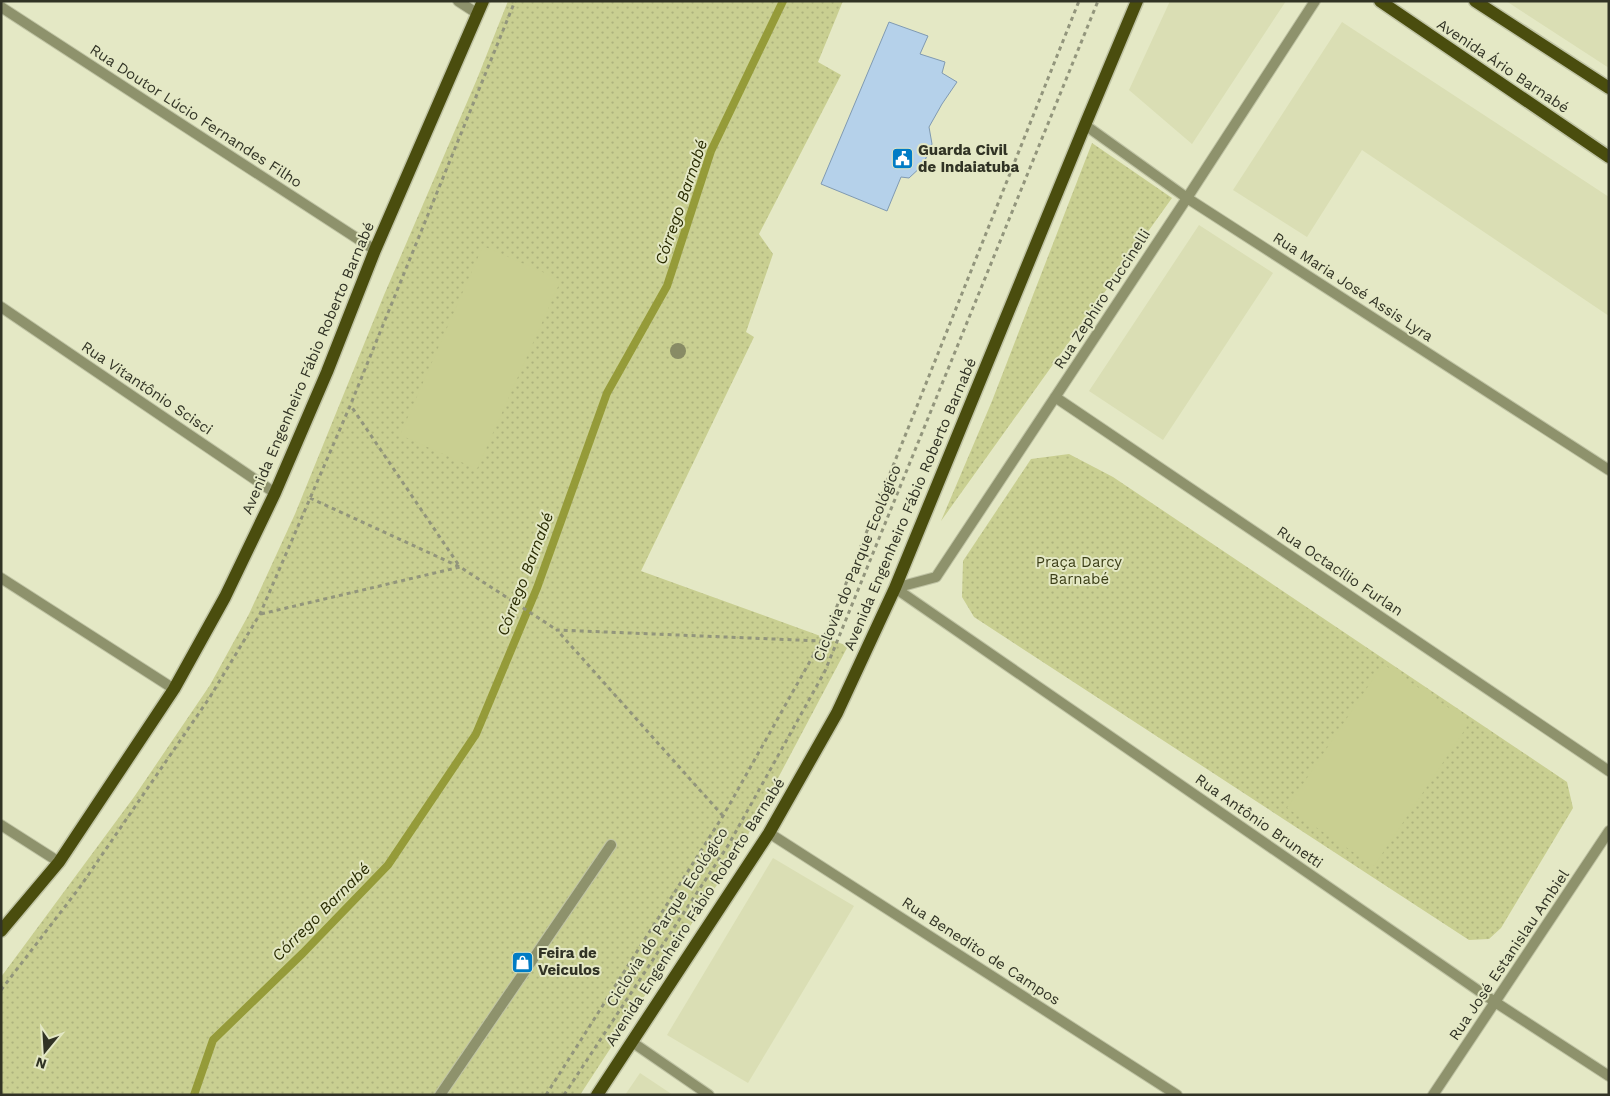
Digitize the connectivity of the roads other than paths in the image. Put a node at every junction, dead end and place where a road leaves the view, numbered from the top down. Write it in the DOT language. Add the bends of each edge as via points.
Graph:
graph roads {
  1 [pos="458,1"];
  2 [pos="483,1"];
  3 [pos="1138,1"];
  4 [pos="1315,1"];
  5 [pos="1380,1"];
  6 [pos="1475,1"];
  7 [pos="1,7"];
  8 [pos="478,14"];
  9 [pos="1609,88"];
  10 [pos="1085,125"];
  11 [pos="1609,156"];
  12 [pos="1187,198"];
  13 [pos="375,250"];
  14 [pos="1,307"];
  15 [pos="1055,397"];
  16 [pos="1609,470"];
  17 [pos="275,493"];
  18 [pos="1,578"];
  19 [pos="895,588"];
  20 [pos="174,689"];
  21 [pos="1609,771"];
  22 [pos="1,825"];
  23 [pos="769,832"];
  24 [pos="1609,832"];
  25 [pos="611,845"];
  26 [pos="59,862"];
  27 [pos="1,931"];
  28 [pos="1495,1002"];
  29 [pos="632,1042"];
  30 [pos="1609,1076"];
  31 [pos="440,1095"];
  32 [pos="597,1095"];
  33 [pos="710,1095"];
  34 [pos="1177,1095"];
  35 [pos="1434,1095"];
  1 -- 8 [label="street"];
  2 -- 8 [label="main road, Avenida Engenheiro Fábio Roberto Barnabé"];
  3 -- 10 [label="main road, Avenida Engenheiro Fábio Roberto Barnabé"];
  4 -- 12 [label="street, Rua Zephiro Puccinelli"];
  5 -- 11 [label="main road, Avenida Ário Barnabé"];
  6 -- 9 [label="main road"];
  7 -- 13 [label="street, Rua Doutor Lúcio Fernandes Filho"];
  8 -- 13 [label="main road, Avenida Engenheiro Fábio Roberto Barnabé"];
  10 -- 12 [label="street, Rua Maria José Assis Lyra"];
  10 -- 19 [label="main road, Avenida Engenheiro Fábio Roberto Barnabé"];
  12 -- 15 [label="street, Rua Zephiro Puccinelli"];
  12 -- 16 [label="street, Rua Maria José Assis Lyra"];
  13 -- 17 [label="main road, Avenida Engenheiro Fábio Roberto Barnabé"];
  14 -- 17 [label="street, Rua Vitantônio Scisci"];
  15 -- 19 [label="street, Rua Zephiro Puccinelli" via="936,577"];
  15 -- 21 [label="street, Rua Octacílio Furlan"];
  17 -- 20 [label="main road, Avenida Engenheiro Fábio Roberto Barnabé" via="225,597"];
  18 -- 20 [label="street"];
  19 -- 23 [label="main road, Avenida Engenheiro Fábio Roberto Barnabé" via="836,713"];
  19 -- 28 [label="street, Rua Antônio Brunetti"];
  20 -- 26 [label="main road, Avenida Engenheiro Fábio Roberto Barnabé"];
  22 -- 26 [label="street"];
  23 -- 29 [label="main road, Avenida Engenheiro Fábio Roberto Barnabé"];
  23 -- 34 [label="street, Rua Benedito de Campos"];
  24 -- 28 [label="street, Rua José Estanislau Ambiel"];
  25 -- 31 [label="street"];
  26 -- 27 [label="main road, Avenida Engenheiro Fábio Roberto Barnabé"];
  28 -- 30 [label="street, Rua Antônio Brunetti"];
  28 -- 35 [label="street, Rua José Estanislau Ambiel"];
  29 -- 32 [label="main road, Avenida Engenheiro Fábio Roberto Barnabé"];
  29 -- 33 [label="street"];
}
